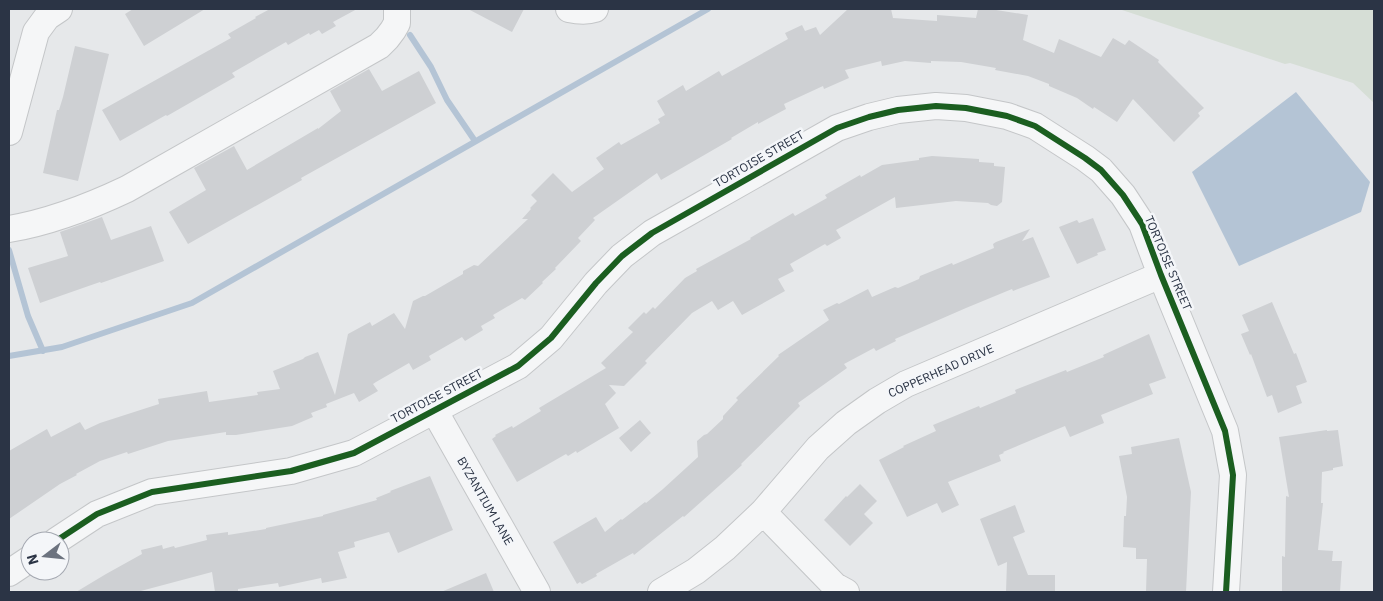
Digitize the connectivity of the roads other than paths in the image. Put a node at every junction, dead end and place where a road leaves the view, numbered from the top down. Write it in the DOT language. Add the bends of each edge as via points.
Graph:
graph roads {
  1 [pos="59,9"];
  2 [pos="397,9"];
  3 [pos="569,9"];
  4 [pos="595,9"];
  5 [pos="14,96"];
  6 [pos="9,132"];
  7 [pos="9,229"];
  8 [pos="1161,276"];
  9 [pos="434,410"];
  10 [pos="763,512"];
  11 [pos="70,532"];
  12 [pos="20,565"];
  13 [pos="9,573"];
  14 [pos="537,592"];
  15 [pos="661,592"];
  16 [pos="846,592"];
  17 [pos="1226,592"];
  1 -- 5 [label="street" via="47,17 36,32"];
  2 -- 7 [label="street" via="397,22 388,38 332,73 127,189 62,216"];
  3 -- 4 [label="street" via="587,12"];
  5 -- 6 [label="street"];
  8 -- 9 [label="street, TORTOISE STREET" via="1142,224 1123,195 1101,170 1035,126 1007,116 966,108 936,106 898,110 838,128 652,233 622,256 551,338 518,366"];
  8 -- 10 [label="street, COPPERHEAD DRIVE" via="906,384 877,400 818,448"];
  8 -- 17 [label="street, TORTOISE STREET" via="1225,431 1233,476"];
  9 -- 11 [label="street, TORTOISE STREET" via="354,453 292,471 152,492 97,514"];
  9 -- 14 [label="street, BYZANTIUM LANE"];
  10 -- 15 [label="street, COPPERHEAD DRIVE" via="696,572"];
  10 -- 16 [label="street" via="835,586"];
  12 -- 13 [label="street"];
}
